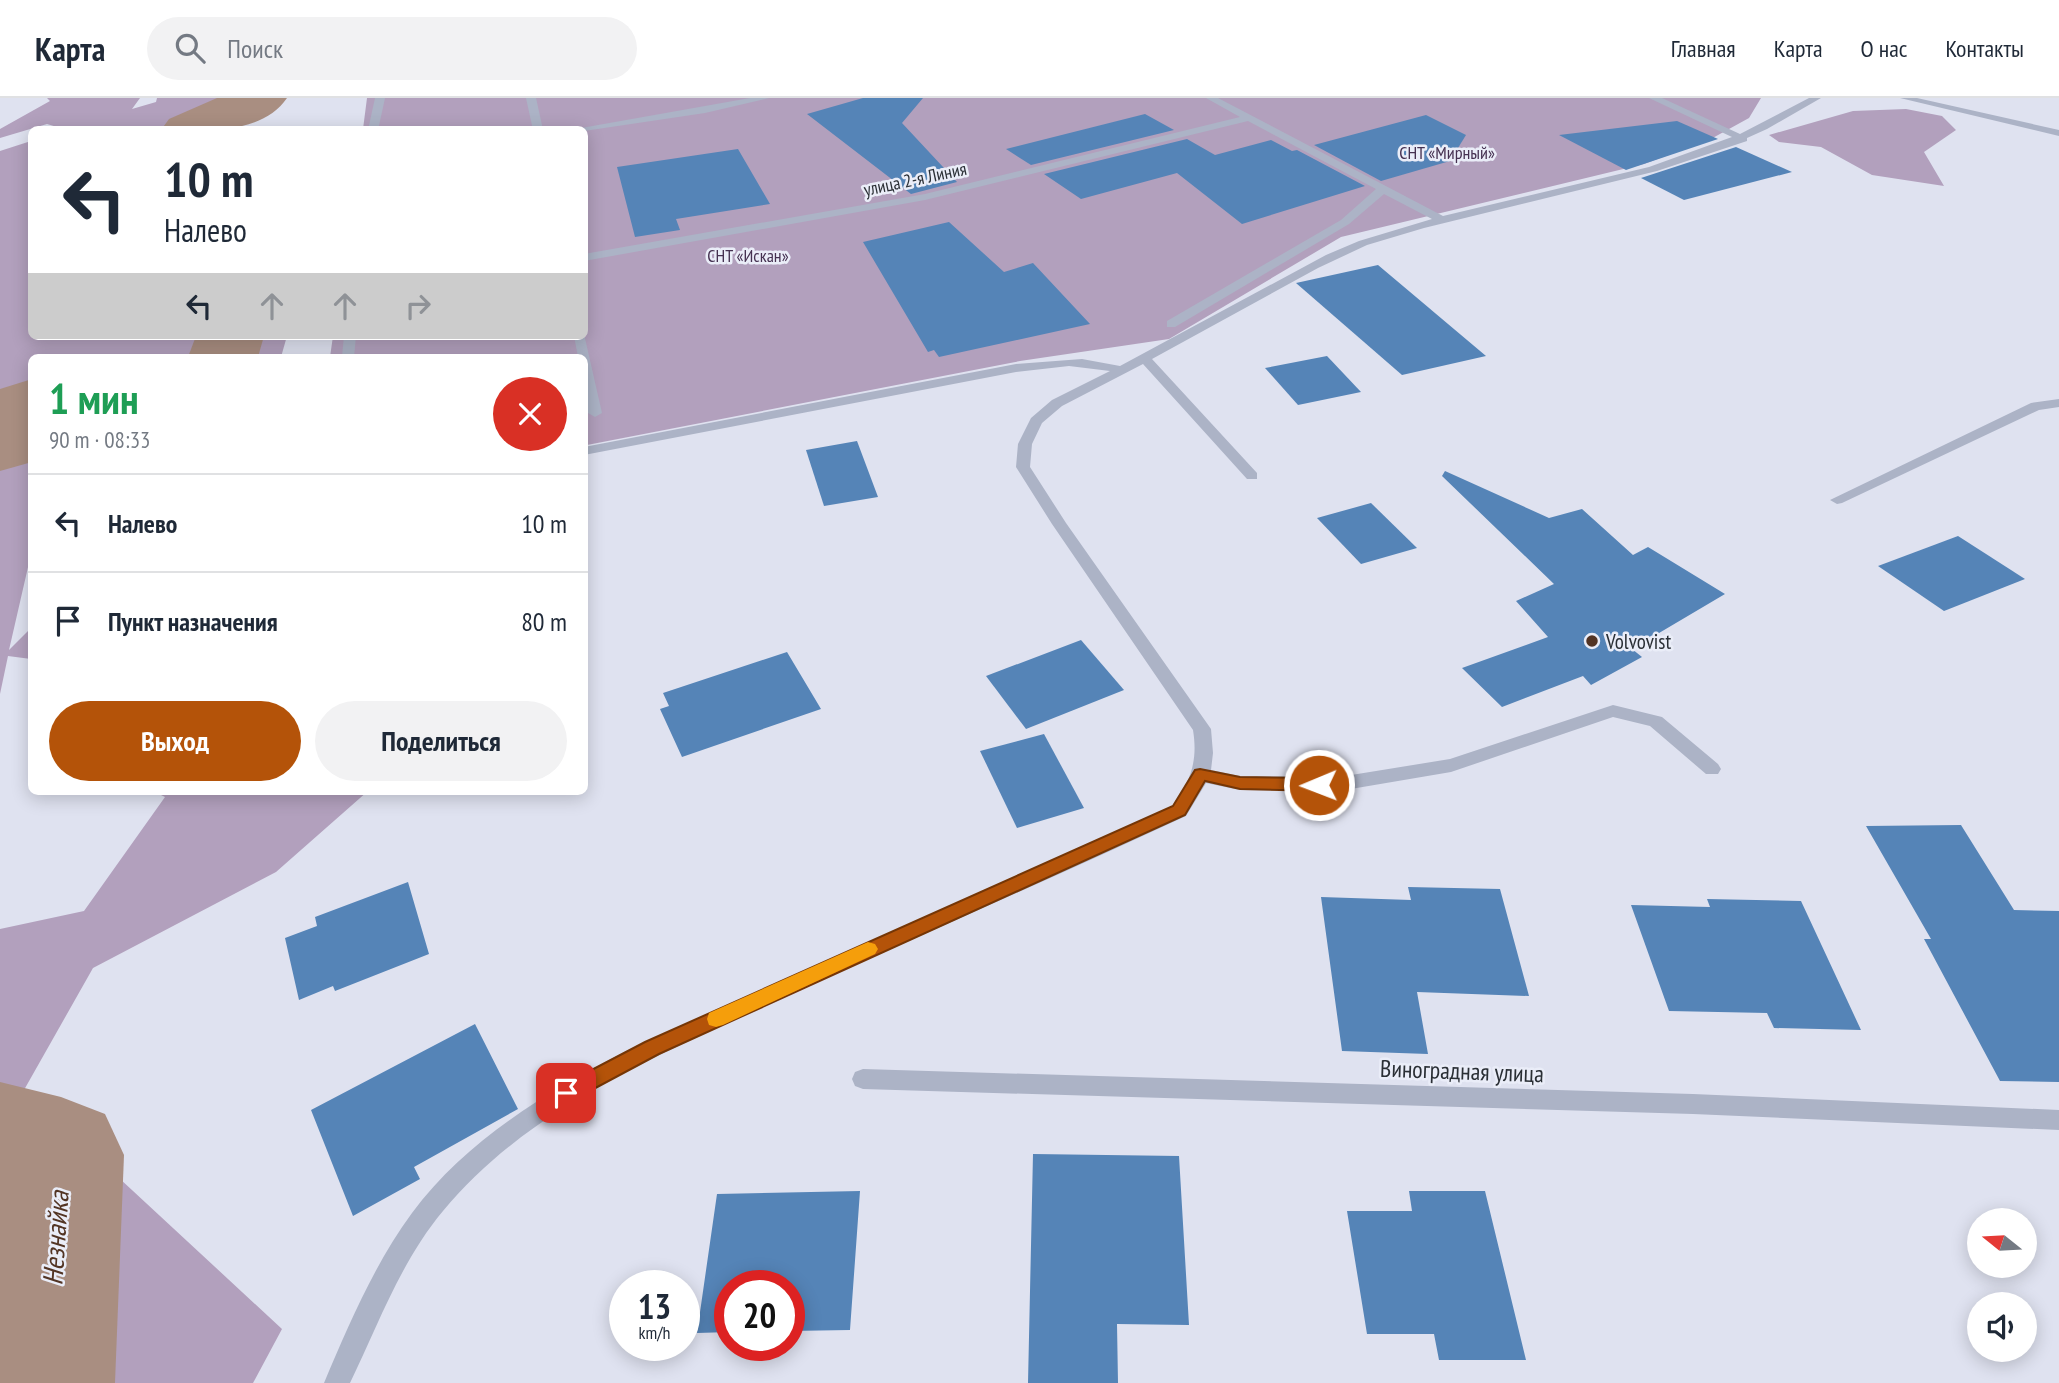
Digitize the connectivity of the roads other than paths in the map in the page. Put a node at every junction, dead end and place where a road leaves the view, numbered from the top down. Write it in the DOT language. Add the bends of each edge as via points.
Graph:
graph roads {
  1 [pos="380,98"];
  2 [pos="531,98"];
  3 [pos="764,98"];
  4 [pos="1211,98"];
  5 [pos="1654,98"];
  6 [pos="1816,98"];
  7 [pos="1905,98"];
  8 [pos="1249,118"];
  9 [pos="374,126"];
  10 [pos="537,126"];
  11 [pos="588,128"];
  12 [pos="2059,133"];
  13 [pos="1743,139"];
  14 [pos="1383,189"];
  15 [pos="1442,220"];
  16 [pos="588,257"];
  17 [pos="1171,324"];
  18 [pos="1144,358"];
  19 [pos="1121,370"];
  20 [pos="588,377"];
  21 [pos="2059,403"];
  22 [pos="595,413"];
  23 [pos="588,450"];
  24 [pos="1252,477"];
  25 [pos="1838,499"];
  26 [pos="1712,769"];
  27 [pos="1200,775"];
  28 [pos="863,1079"];
  29 [pos="2059,1120"];
  30 [pos="337,1383"];
  1 -- 9 [label="street"];
  2 -- 10 [label="street"];
  3 -- 11 [label="street"];
  4 -- 8 [label="street"];
  5 -- 13 [label="street"];
  6 -- 13 [label="street"];
  7 -- 12 [label="street"];
  8 -- 14 [label="street"];
  8 -- 16 [label="street, улица 2-я Линия" via="925,197"];
  13 -- 15 [label="street" via="1665,166"];
  14 -- 15 [label="street"];
  14 -- 17 [label="street" via="1345,222"];
  15 -- 18 [label="street" via="1339,252"];
  18 -- 19 [label="street"];
  18 -- 24 [label="street"];
  19 -- 23 [label="street" via="1082,361 1016,368"];
  19 -- 27 [label="street" via="1057,403 1036,421 1025,444 1023,467 1202,729 1207,754"];
  20 -- 22 [label="street"];
  21 -- 25 [label="street" via="2036,406"];
  26 -- 27 [label="street" via="1657,721 1613,711 1451,765 1339,785 1240,783"];
  27 -- 30 [label="street" via="1179,811 664,1043 545,1105 477,1157 433,1204 397,1258"];
  28 -- 29 [label="street, Виноградная улица"];
}
